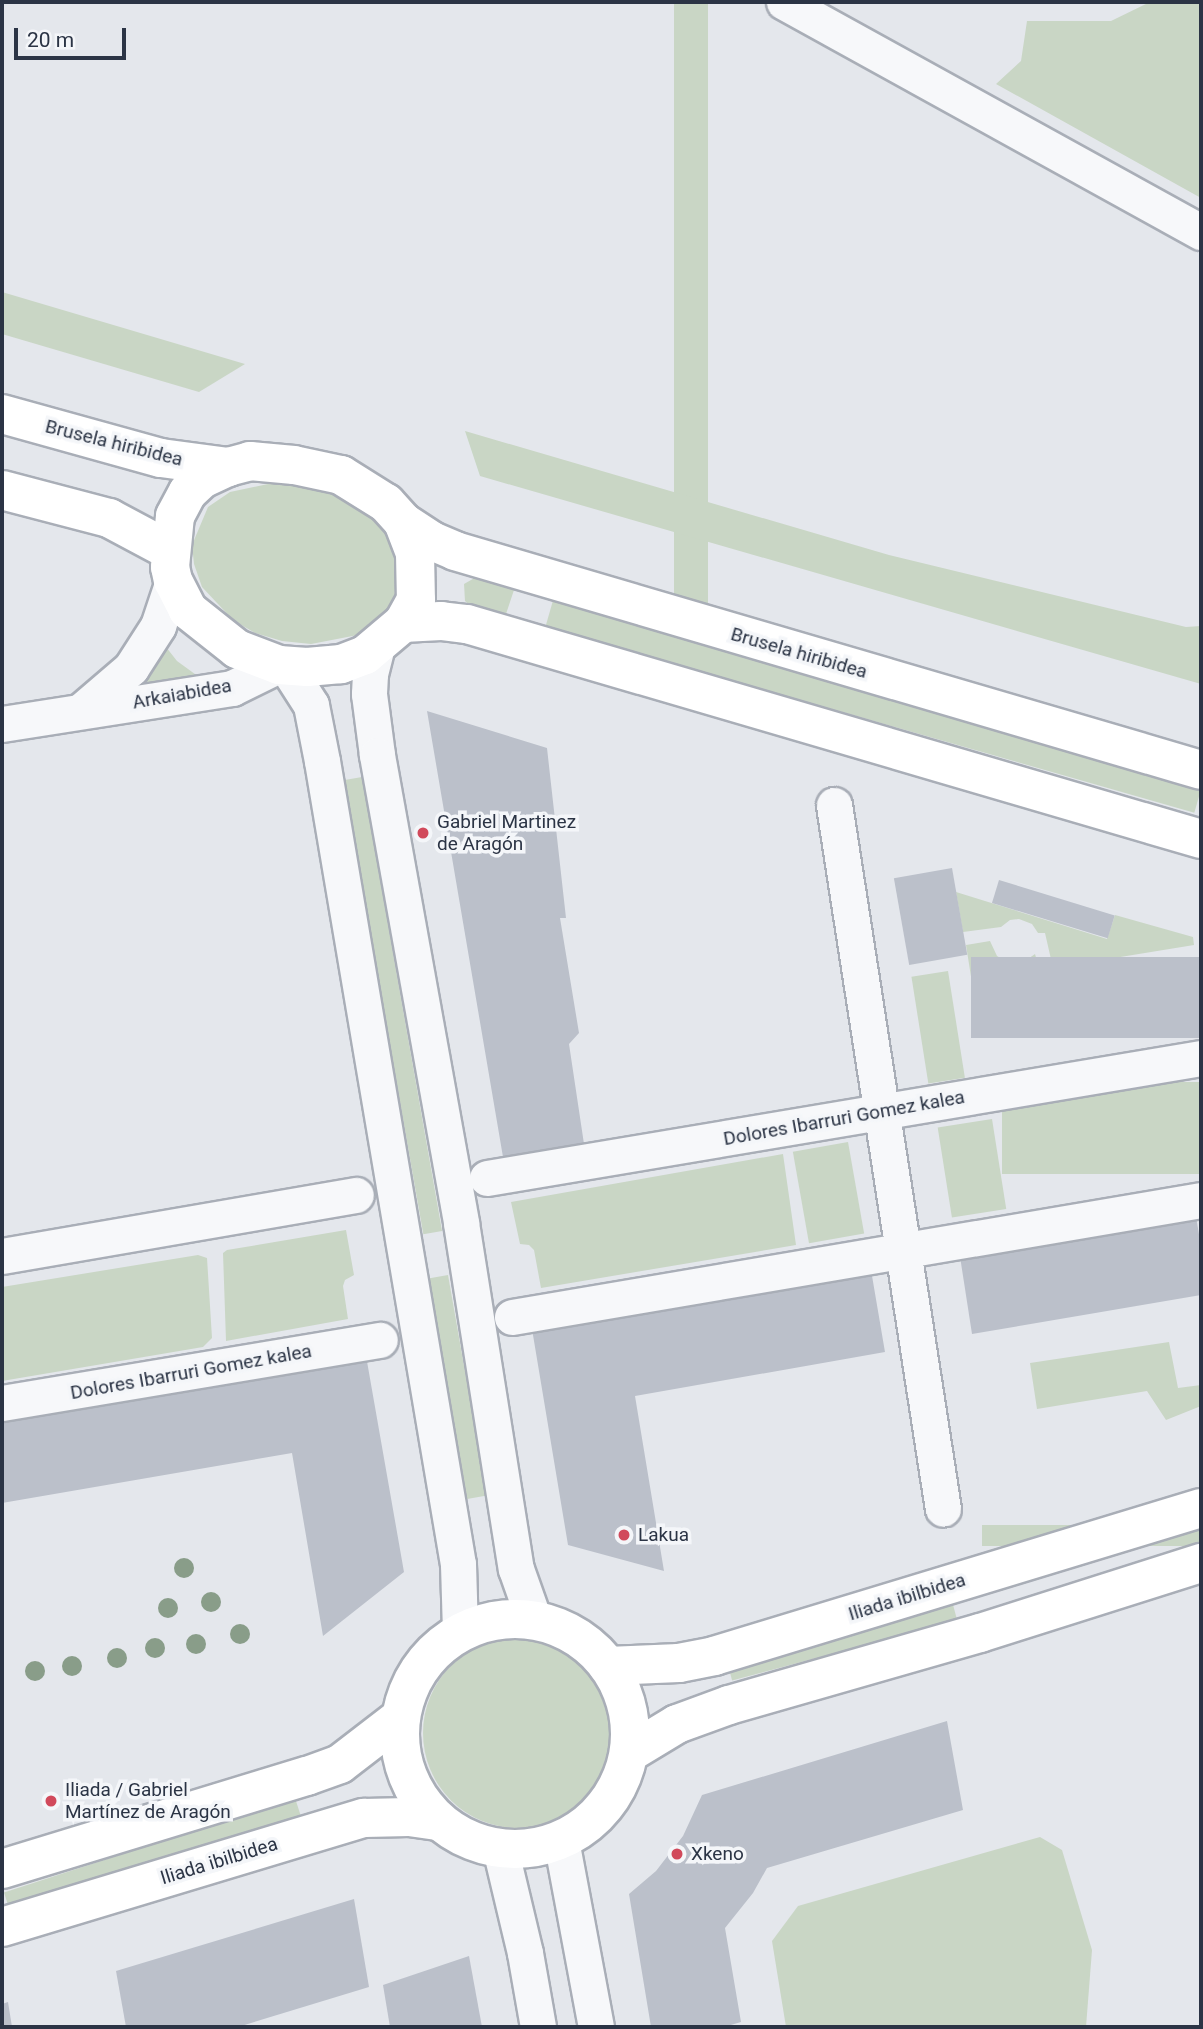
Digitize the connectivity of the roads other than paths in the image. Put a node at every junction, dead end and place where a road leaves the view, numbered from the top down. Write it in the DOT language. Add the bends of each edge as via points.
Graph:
graph roads {
  1 [pos="784,2"];
  2 [pos="1201,232"];
  3 [pos="2,414"];
  4 [pos="228,467"];
  5 [pos="2,490"];
  6 [pos="403,522"];
  7 [pos="171,565"];
  8 [pos="390,634"];
  9 [pos="282,666"];
  10 [pos="82,710"];
  11 [pos="2,724"];
  12 [pos="1201,770"];
  13 [pos="834,805"];
  14 [pos="1201,839"];
  15 [pos="1201,1058"];
  16 [pos="882,1112"];
  17 [pos="487,1178"];
  18 [pos="356,1195"];
  19 [pos="1201,1200"];
  20 [pos="903,1251"];
  21 [pos="2,1256"];
  22 [pos="512,1317"];
  23 [pos="380,1340"];
  24 [pos="2,1403"];
  25 [pos="1201,1508"];
  26 [pos="943,1509"];
  27 [pos="1201,1563"];
  28 [pos="534,1620"];
  29 [pos="460,1632"];
  30 [pos="608,1666"];
  31 [pos="401,1717"];
  32 [pos="629,1753"];
  33 [pos="439,1821"];
  34 [pos="561,1840"];
  35 [pos="500,1848"];
  36 [pos="2,1869"];
  37 [pos="2,1927"];
  38 [pos="538,2027"];
  39 [pos="596,2027"];
  1 -- 2 [label="street"];
  3 -- 4 [label="street, Brusela hiribidea" via="161,458"];
  4 -- 6 [label="street" via="269,462 341,475 386,503"];
  4 -- 7 [label="street" via="202,479 188,492 175,516"];
  5 -- 7 [label="street" via="109,518"];
  6 -- 8 [label="street" via="415,554 416,600"];
  6 -- 12 [label="street, Brusela hiribidea" via="455,551"];
  7 -- 9 [label="street" via="188,610 237,649"];
  7 -- 10 [label="street, Arkaiabidea" via="158,626 131,668"];
  8 -- 9 [label="street" via="341,664"];
  8 -- 14 [label="street" via="441,621 467,624"];
  8 -- 28 [label="street" via="370,674 377,755 461,1223 516,1569"];
  9 -- 10 [label="street, Arkaiabidea" via="232,688"];
  9 -- 29 [label="street" via="311,705 322,761 458,1564"];
  10 -- 11 [label="street, Arkaiabidea"];
  13 -- 16 [label="street"];
  15 -- 16 [label="street, Dolores Ibarruri Gomez kalea"];
  16 -- 17 [label="street, Dolores Ibarruri Gomez kalea"];
  16 -- 20 [label="street"];
  18 -- 21 [label="street"];
  19 -- 20 [label="street"];
  20 -- 22 [label="street"];
  20 -- 26 [label="street"];
  23 -- 24 [label="street, Dolores Ibarruri Gomez kalea"];
  25 -- 30 [label="street, Iliada ibilbidea" via="713,1656"];
  27 -- 32 [label="street" via="729,1705 677,1724"];
  28 -- 29 [label="street" via="496,1620"];
  28 -- 30 [label="street" via="576,1636"];
  29 -- 31 [label="street" via="421,1668"];
  30 -- 32 [label="street" via="623,1693 630,1723"];
  31 -- 33 [label="street" via="403,1763 418,1794"];
  31 -- 36 [label="street" via="340,1764"];
  32 -- 34 [label="street" via="617,1789 606,1805"];
  33 -- 35 [label="street" via="468,1839"];
  33 -- 37 [label="street, Iliada ibilbidea" via="409,1816 364,1818"];
  34 -- 35 [label="street" via="531,1848"];
  34 -- 39 [label="street"];
  35 -- 38 [label="street"];
}
